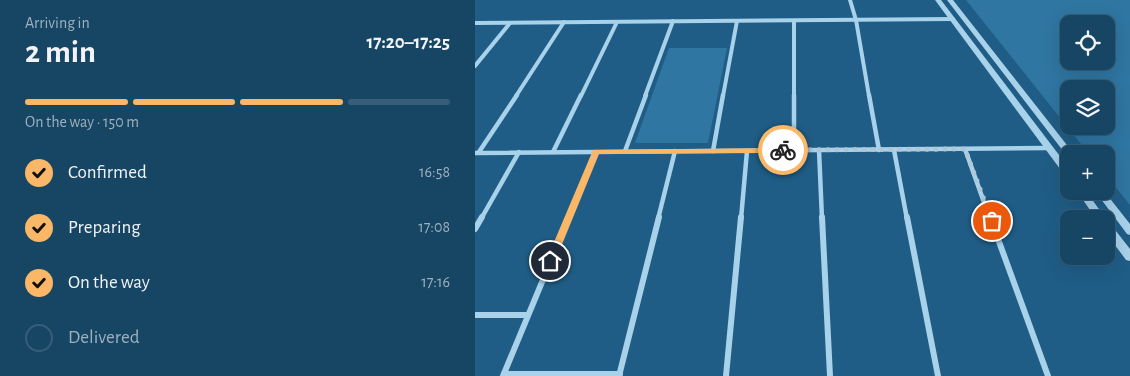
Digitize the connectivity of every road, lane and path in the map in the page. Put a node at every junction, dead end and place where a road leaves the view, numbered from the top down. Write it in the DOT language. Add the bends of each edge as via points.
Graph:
graph roads {
  1 [pos="850,0"];
  2 [pos="938,0"];
  3 [pos="950,0"];
  4 [pos="855,20"];
  5 [pos="953,20"];
  6 [pos="673,21"];
  7 [pos="737,21"];
  8 [pos="794,21"];
  9 [pos="564,22"];
  10 [pos="617,22"];
  11 [pos="475,23"];
  12 [pos="510,23"];
  13 [pos="475,66"];
  14 [pos="1063,145"];
  15 [pos="1049,148"];
  16 [pos="965,149"];
  17 [pos="747,150"];
  18 [pos="794,150"];
  19 [pos="819,150"];
  20 [pos="879,150"];
  21 [pos="894,150"];
  22 [pos="625,151"];
  23 [pos="675,151"];
  24 [pos="713,151"];
  25 [pos="477,152"];
  26 [pos="519,152"];
  27 [pos="553,152"];
  28 [pos="596,152"];
  29 [pos="1060,163"];
  30 [pos="1106,200"];
  31 [pos="475,229"];
  32 [pos="1130,231"];
  33 [pos="1115,237"];
  34 [pos="1130,257"];
  35 [pos="475,315"];
  36 [pos="527,315"];
  37 [pos="503,375"];
  38 [pos="619,375"];
  39 [pos="726,376"];
  40 [pos="830,376"];
  41 [pos="938,376"];
  42 [pos="1048,376"];
  1 -- 4 [label="street"];
  2 -- 5 [label="street"];
  3 -- 14 [label="street"];
  4 -- 5 [label="street"];
  4 -- 8 [label="street"];
  4 -- 20 [label="street"];
  5 -- 15 [label="street"];
  6 -- 7 [label="street"];
  6 -- 10 [label="street"];
  6 -- 22 [label="street"];
  7 -- 8 [label="street"];
  7 -- 24 [label="street"];
  8 -- 18 [label="street"];
  9 -- 10 [label="street"];
  9 -- 12 [label="street"];
  9 -- 25 [label="street"];
  10 -- 27 [label="street"];
  11 -- 12 [label="street"];
  12 -- 13 [label="street"];
  15 -- 16 [label="street"];
  15 -- 29 [label="street"];
  16 -- 21 [label="street"];
  16 -- 42 [label="street"];
  17 -- 18 [label="street"];
  17 -- 24 [label="street"];
  17 -- 39 [label="street"];
  18 -- 19 [label="street"];
  19 -- 20 [label="street"];
  19 -- 40 [label="street"];
  20 -- 21 [label="street"];
  21 -- 41 [label="street"];
  22 -- 23 [label="street"];
  22 -- 28 [label="street"];
  23 -- 24 [label="street"];
  23 -- 38 [label="street"];
  25 -- 26 [label="street"];
  26 -- 27 [label="street"];
  26 -- 31 [label="street"];
  27 -- 28 [label="street"];
  28 -- 36 [label="street"];
  30 -- 32 [label="street"];
  33 -- 34 [label="street"];
  35 -- 36 [label="street"];
  36 -- 37 [label="street"];
  37 -- 38 [label="street"];
}
